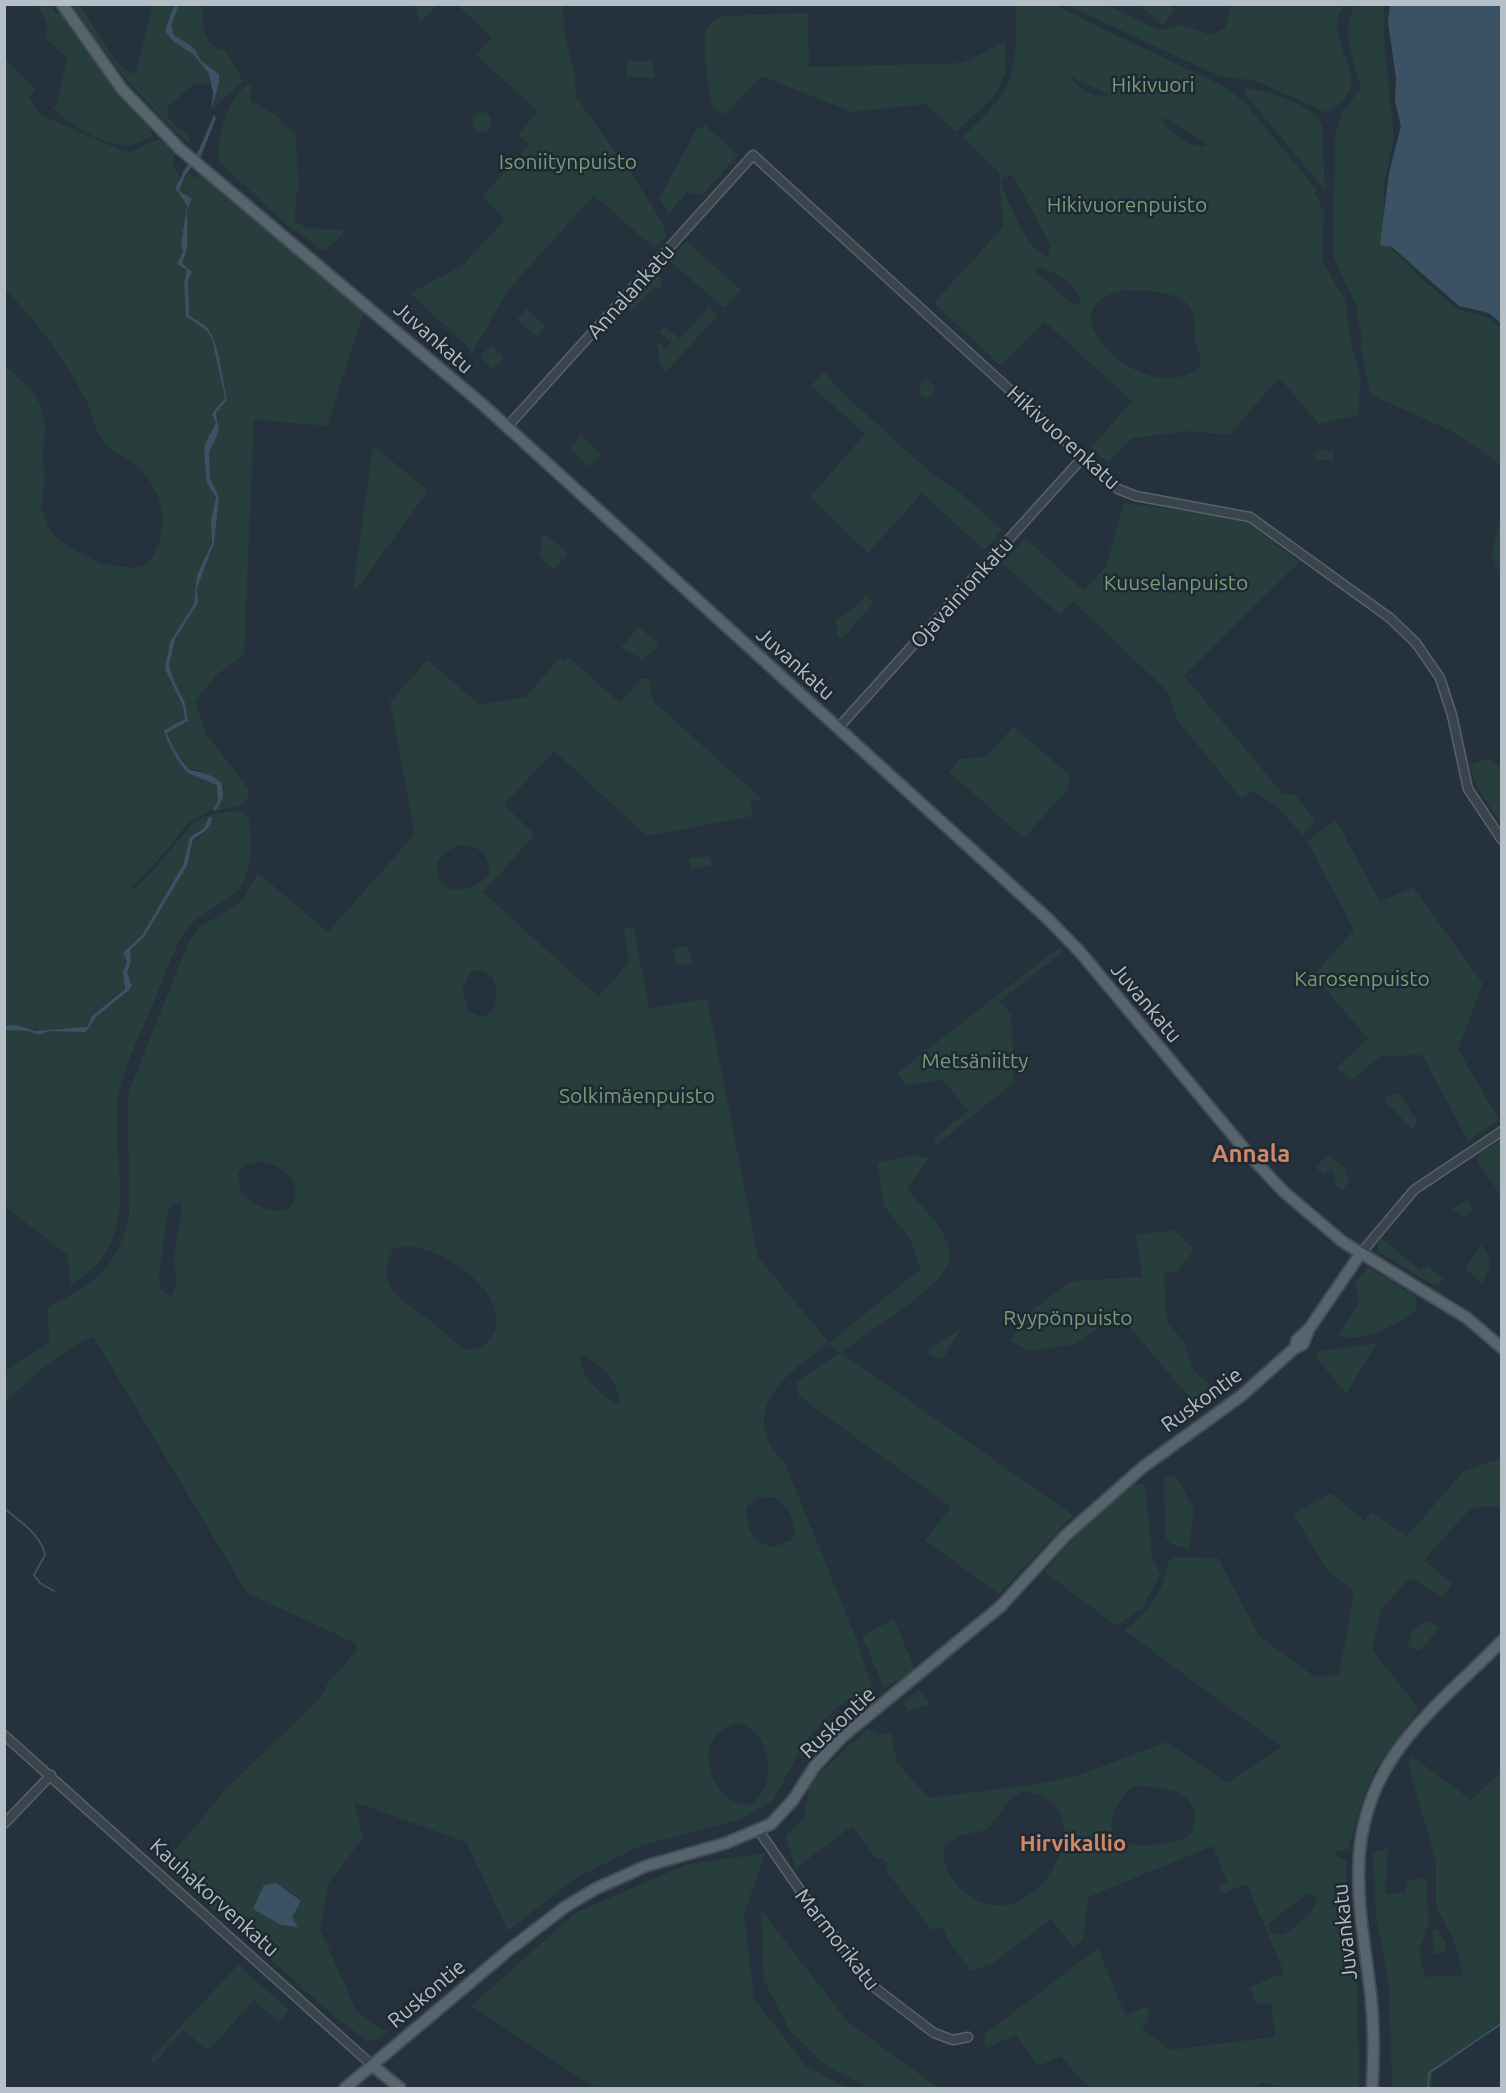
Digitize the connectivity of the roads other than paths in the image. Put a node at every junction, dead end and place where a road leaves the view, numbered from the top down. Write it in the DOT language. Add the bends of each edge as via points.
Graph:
graph roads {
  1 [pos="62,4"];
  2 [pos="753,155"];
  3 [pos="507,427"];
  4 [pos="1084,456"];
  5 [pos="838,728"];
  6 [pos="1502,840"];
  7 [pos="1502,1131"];
  8 [pos="1361,1253"];
  9 [pos="1502,1348"];
  10 [pos="1502,1641"];
  11 [pos="4,1735"];
  12 [pos="51,1775"];
  13 [pos="4,1824"];
  14 [pos="759,1831"];
  15 [pos="968,2037"];
  16 [pos="372,2065"];
  17 [pos="345,2088"];
  18 [pos="400,2088"];
  19 [pos="1372,2088"];
  1 -- 3 [label="main road, Juvankatu" via="122,89 180,149"];
  2 -- 3 [label="street, Annalankatu"];
  2 -- 4 [label="street, Hikivuorenkatu"];
  3 -- 5 [label="main road, Juvankatu"];
  4 -- 5 [label="street, Ojavainionkatu"];
  4 -- 6 [label="street, Hikivuorenkatu" via="1126,493 1250,517 1409,634 1440,678 1468,789"];
  5 -- 8 [label="main road, Juvankatu" via="1047,918 1257,1164 1322,1225"];
  7 -- 8 [label="street" via="1414,1190"];
  8 -- 9 [label="main road, Juvankatu" via="1467,1318"];
  8 -- 14 [label="main road, Ruskontie" via="1309,1329 1305,1343 1241,1396 1158,1455 1078,1524 1001,1606 835,1744 785,1810"];
  10 -- 19 [label="main road, Juvankatu" via="1404,1742 1378,1782 1366,1817 1357,1886 1373,2022"];
  11 -- 12 [label="street, Kauhakorvenkatu"];
  12 -- 13 [label="street"];
  12 -- 16 [label="street, Kauhakorvenkatu"];
  14 -- 15 [label="street, Marmorikatu" via="874,1988 934,2032 953,2040"];
  14 -- 16 [label="main road, Ruskontie" via="646,1866 565,1907 510,1948"];
  16 -- 17 [label="main road, Ruskontie"];
  16 -- 18 [label="main road, Kauhakorvenkatu"];
}
